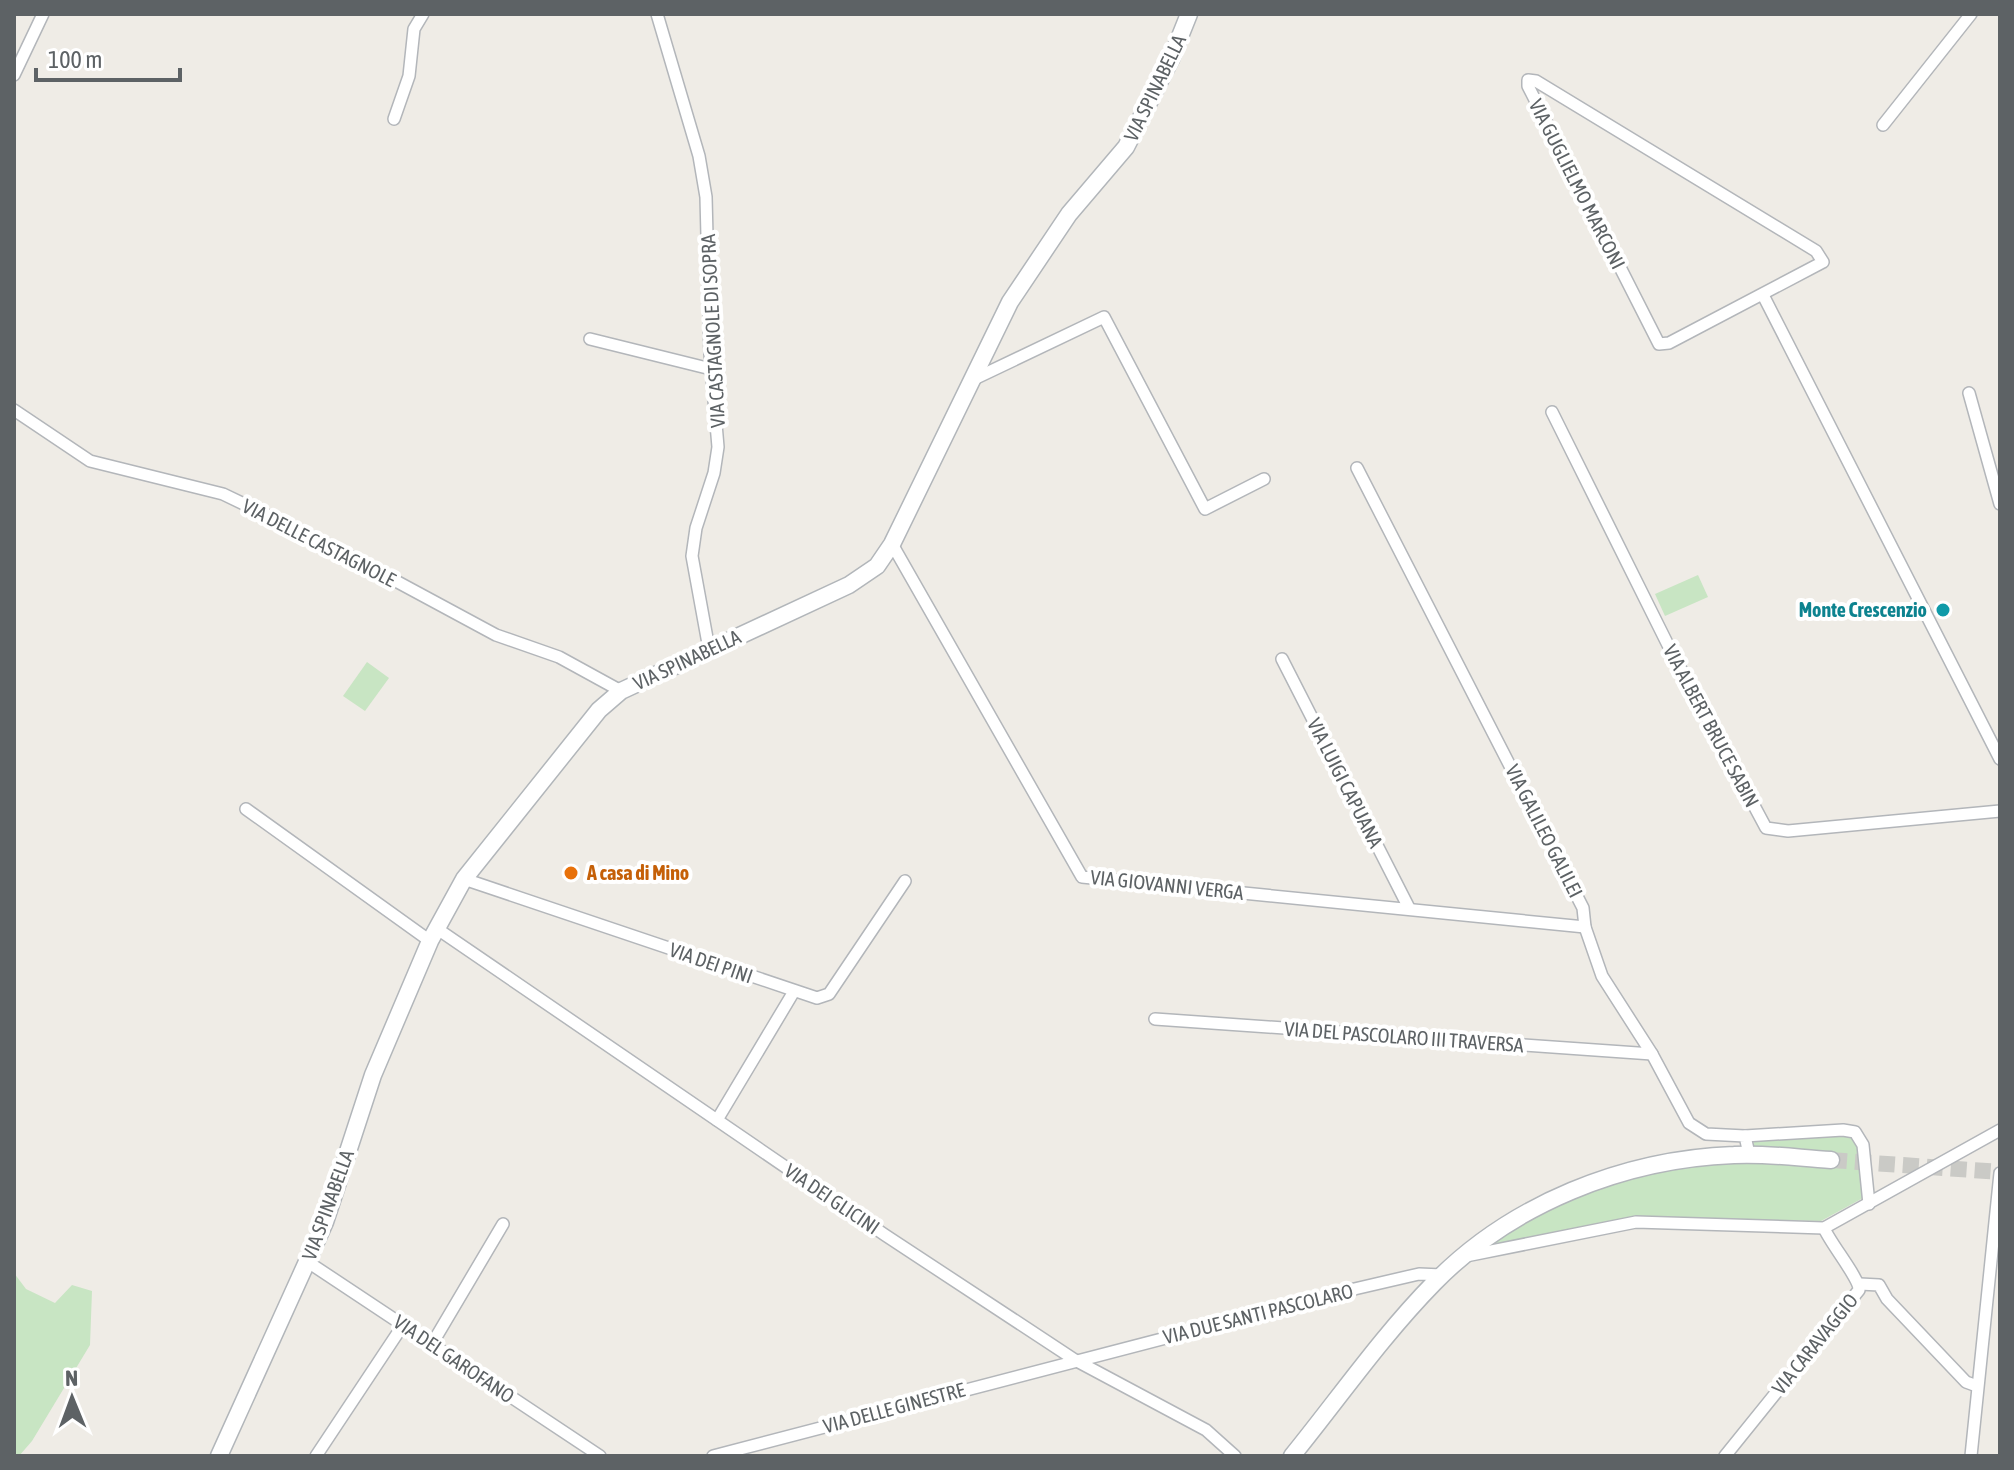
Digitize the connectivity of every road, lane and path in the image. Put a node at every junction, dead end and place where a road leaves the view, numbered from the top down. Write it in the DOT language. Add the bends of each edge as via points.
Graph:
graph roads {
  1 [pos="43,14"];
  2 [pos="423,14"];
  3 [pos="657,14"];
  4 [pos="1189,14"];
  5 [pos="1971,14"];
  6 [pos="14,75"];
  7 [pos="394,119"];
  8 [pos="1883,125"];
  9 [pos="1763,295"];
  10 [pos="590,339"];
  11 [pos="711,369"];
  12 [pos="971,381"];
  13 [pos="1969,393"];
  14 [pos="14,410"];
  15 [pos="1552,412"];
  16 [pos="1357,468"];
  17 [pos="1264,479"];
  18 [pos="2000,504"];
  19 [pos="892,544"];
  20 [pos="709,649"];
  21 [pos="1282,659"];
  22 [pos="621,691"];
  23 [pos="2000,759"];
  24 [pos="246,809"];
  25 [pos="2000,811"];
  26 [pos="464,879"];
  27 [pos="905,881"];
  28 [pos="1409,908"];
  29 [pos="1585,927"];
  30 [pos="433,934"];
  31 [pos="793,993"];
  32 [pos="1155,1019"];
  33 [pos="1652,1054"];
  34 [pos="717,1120"];
  35 [pos="2000,1130"];
  36 [pos="1745,1136"];
  37 [pos="1749,1154"];
  38 [pos="1831,1160"];
  39 [pos="2000,1173"];
  40 [pos="1869,1204"];
  41 [pos="503,1224"];
  42 [pos="1824,1228"];
  43 [pos="1462,1257"];
  44 [pos="308,1262"];
  45 [pos="1442,1275"];
  46 [pos="1860,1284"];
  47 [pos="403,1325"];
  48 [pos="432,1344"];
  49 [pos="1075,1360"];
  50 [pos="1977,1386"];
  51 [pos="219,1456"];
  52 [pos="316,1456"];
  53 [pos="600,1456"];
  54 [pos="713,1456"];
  55 [pos="1235,1456"];
  56 [pos="1292,1456"];
  57 [pos="1725,1456"];
  58 [pos="1971,1456"];
  1 -- 6 [label="street"];
  2 -- 7 [label="street" via="414,29 409,76"];
  3 -- 11 [label="street, VIA CASTAGNOLE DI SOPRA" via="704,184"];
  4 -- 12 [label="street, VIA SPINABELLA" via="1135,133 1022,283"];
  5 -- 8 [label="street"];
  9 -- 9 [label="street, VIA GUGLIELMO MARCONI" via="1819,266 1822,257 1528,80 1658,343 1669,343"];
  9 -- 23 [label="street"];
  10 -- 11 [label="street"];
  11 -- 20 [label="street, VIA CASTAGNOLE DI SOPRA" via="717,459 692,550"];
  12 -- 17 [label="street" via="1104,317 1205,509"];
  12 -- 19 [label="street, VIA SPINABELLA"];
  13 -- 18 [label="street"];
  14 -- 22 [label="street, VIA DELLE CASTAGNOLE" via="90,461 223,494 496,635 559,657"];
  15 -- 25 [label="street, VIA ALBERT BRUCE SABIN" via="1766,828 1807,830"];
  16 -- 29 [label="street, VIA GALILEO GALILEI" via="1583,908"];
  19 -- 20 [label="street, VIA SPINABELLA" via="877,566 857,581"];
  19 -- 28 [label="street, VIA GIOVANNI VERGA" via="1082,877"];
  20 -- 22 [label="street, VIA SPINABELLA"];
  21 -- 28 [label="street, VIA LUIGI CAPUANA"];
  22 -- 26 [label="street, VIA SPINABELLA" via="581,732"];
  24 -- 30 [label="street, VIA DEI GLICINI"];
  26 -- 30 [label="street, VIA SPINABELLA"];
  26 -- 31 [label="street, VIA DEI PINI"];
  27 -- 31 [label="street, VIA DEI PINI" via="829,994 817,998"];
  28 -- 29 [label="street, VIA GIOVANNI VERGA"];
  29 -- 33 [label="street, VIA GALILEO GALILEI" via="1607,986"];
  30 -- 34 [label="street, VIA DEI GLICINI"];
  30 -- 44 [label="street, VIA SPINABELLA" via="373,1075"];
  31 -- 34 [label="street"];
  32 -- 33 [label="street, VIA DEL PASCOLARO III TRAVERSA"];
  33 -- 36 [label="street, VIA GALILEO GALILEI" via="1696,1130"];
  34 -- 49 [label="street, VIA DEI GLICINI"];
  35 -- 40 [label="street"];
  36 -- 37 [label="street"];
  36 -- 40 [label="street" via="1855,1132 1863,1145"];
  37 -- 38 [label="street"];
  37 -- 43 [label="street" via="1677,1161 1582,1187 1515,1218"];
  39 -- 50 [label="street"];
  40 -- 42 [label="street"];
  41 -- 48 [label="street"];
  42 -- 43 [label="street" via="1636,1222"];
  42 -- 46 [label="street, VIA CARAVAGGIO"];
  43 -- 45 [label="street"];
  44 -- 47 [label="street, VIA DEL GAROFANO"];
  44 -- 51 [label="street, VIA SPINABELLA"];
  45 -- 49 [label="street, VIA DUE SANTI PASCOLARO" via="1419,1274"];
  45 -- 56 [label="street"];
  46 -- 50 [label="street" via="1879,1285 1966,1382"];
  46 -- 57 [label="street, VIA CARAVAGGIO"];
  47 -- 48 [label="street, VIA DEL GAROFANO"];
  47 -- 52 [label="street"];
  48 -- 53 [label="street, VIA DEL GAROFANO"];
  49 -- 54 [label="street, VIA DELLE GINESTRE"];
  49 -- 55 [label="street, VIA DEI GLICINI" via="1206,1430"];
  50 -- 58 [label="street"];
}
